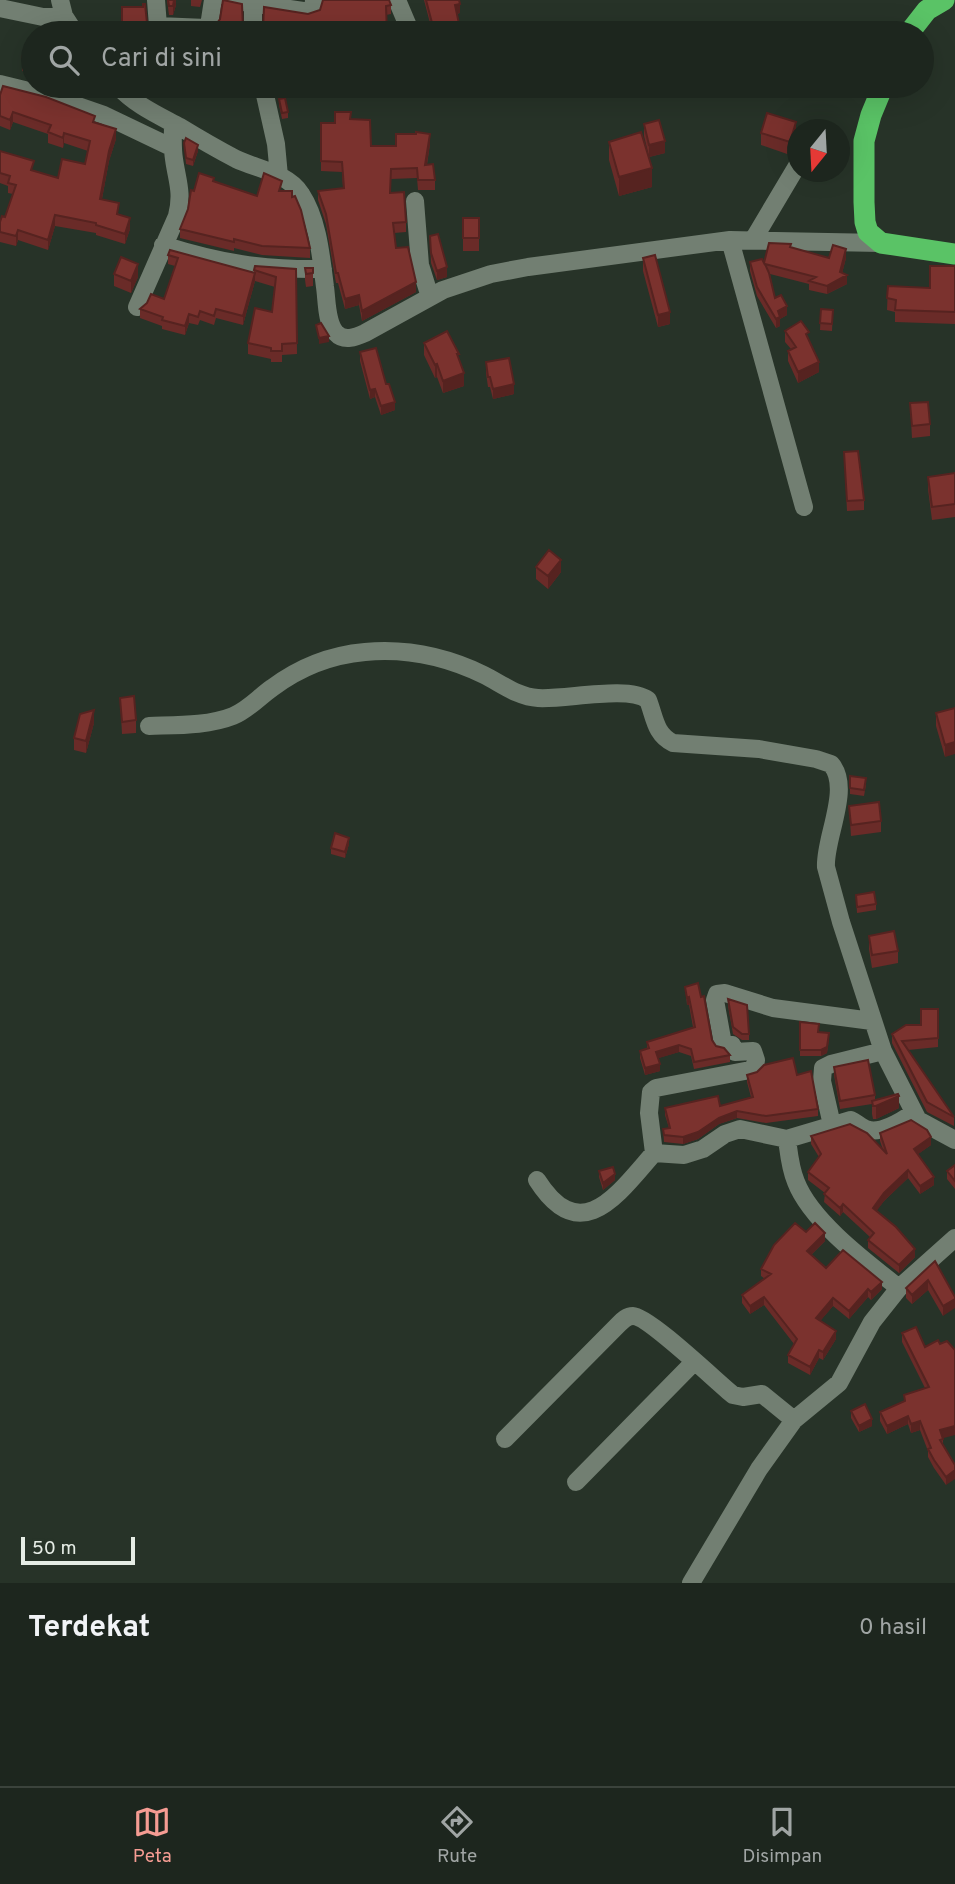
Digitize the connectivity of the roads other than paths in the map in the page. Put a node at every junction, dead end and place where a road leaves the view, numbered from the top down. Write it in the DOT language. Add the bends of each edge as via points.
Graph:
graph roads {
  1 [pos="156,0"];
  2 [pos="213,0"];
  3 [pos="230,0"];
  4 [pos="314,0"];
  5 [pos="397,0"];
  6 [pos="253,2"];
  7 [pos="929,3"];
  8 [pos="0,8"];
  9 [pos="62,8"];
  10 [pos="158,21"];
  11 [pos="210,21"];
  12 [pos="253,21"];
  13 [pos="406,21"];
  14 [pos="917,21"];
  15 [pos="0,84"];
  16 [pos="21,89"];
  17 [pos="54,98"];
  18 [pos="130,98"];
  19 [pos="266,98"];
  20 [pos="879,98"];
  21 [pos="173,124"];
  22 [pos="173,148"];
  23 [pos="279,176"];
  24 [pos="787,182"];
  25 [pos="415,201"];
  26 [pos="730,240"];
  27 [pos="753,240"];
  28 [pos="881,243"];
  29 [pos="163,245"];
  30 [pos="955,254"];
  31 [pos="323,269"];
  32 [pos="430,297"];
  33 [pos="137,307"];
  34 [pos="804,507"];
  35 [pos="149,726"];
  36 [pos="872,1021"];
  37 [pos="883,1051"];
  38 [pos="913,1113"];
  39 [pos="832,1125"];
  40 [pos="787,1139"];
  41 [pos="955,1140"];
  42 [pos="654,1153"];
  43 [pos="537,1180"];
  44 [pos="955,1238"];
  45 [pos="899,1288"];
  46 [pos="694,1362"];
  47 [pos="794,1420"];
  48 [pos="505,1439"];
  49 [pos="576,1482"];
  50 [pos="691,1583"];
  1 -- 10 [label="street"];
  2 -- 11 [label="street"];
  3 -- 6 [label="street"];
  4 -- 6 [label="street" via="310,12"];
  5 -- 13 [label="street"];
  6 -- 12 [label="street"];
  7 -- 14 [label="highway"];
  8 -- 9 [label="street" via="43,18"];
  15 -- 16 [label="street"];
  17 -- 22 [label="street"];
  18 -- 21 [label="street"];
  19 -- 23 [label="street"];
  20 -- 28 [label="highway" via="864,153 864,222"];
  21 -- 22 [label="street"];
  21 -- 23 [label="street" via="234,158"];
  22 -- 29 [label="street" via="181,202"];
  23 -- 31 [label="street" via="293,184 305,202"];
  24 -- 27 [label="street"];
  25 -- 32 [label="street" via="421,265"];
  26 -- 27 [label="street"];
  26 -- 32 [label="street" via="491,274"];
  26 -- 34 [label="street"];
  27 -- 28 [label="street"];
  28 -- 30 [label="highway"];
  29 -- 31 [label="street" via="240,266"];
  29 -- 33 [label="street"];
  31 -- 32 [label="street" via="328,313 334,331 342,337 365,333"];
  35 -- 36 [label="street" via="233,716 314,663 388,652 432,655 534,698 642,696 648,700 657,729 673,743 740,747 824,761 838,777 827,867"];
  36 -- 37 [label="street"];
  36 -- 42 [label="street" via="773,1008 718,993 715,1000 723,1044 732,1045 735,1052 753,1051 756,1063 750,1070 650,1092"];
  37 -- 38 [label="street"];
  37 -- 39 [label="street" via="823,1068"];
  38 -- 39 [label="street" via="874,1131 851,1120"];
  38 -- 41 [label="street"];
  39 -- 40 [label="street"];
  40 -- 42 [label="street" via="740,1129 684,1156"];
  40 -- 45 [label="street" via="792,1172 806,1201 856,1254"];
  42 -- 43 [label="street" via="594,1211 566,1210"];
  44 -- 45 [label="street"];
  45 -- 47 [label="street" via="872,1322 839,1383"];
  46 -- 47 [label="street" via="733,1395 762,1394"];
  46 -- 48 [label="street" via="643,1318 626,1317"];
  46 -- 49 [label="street"];
  47 -- 50 [label="street"];
}
